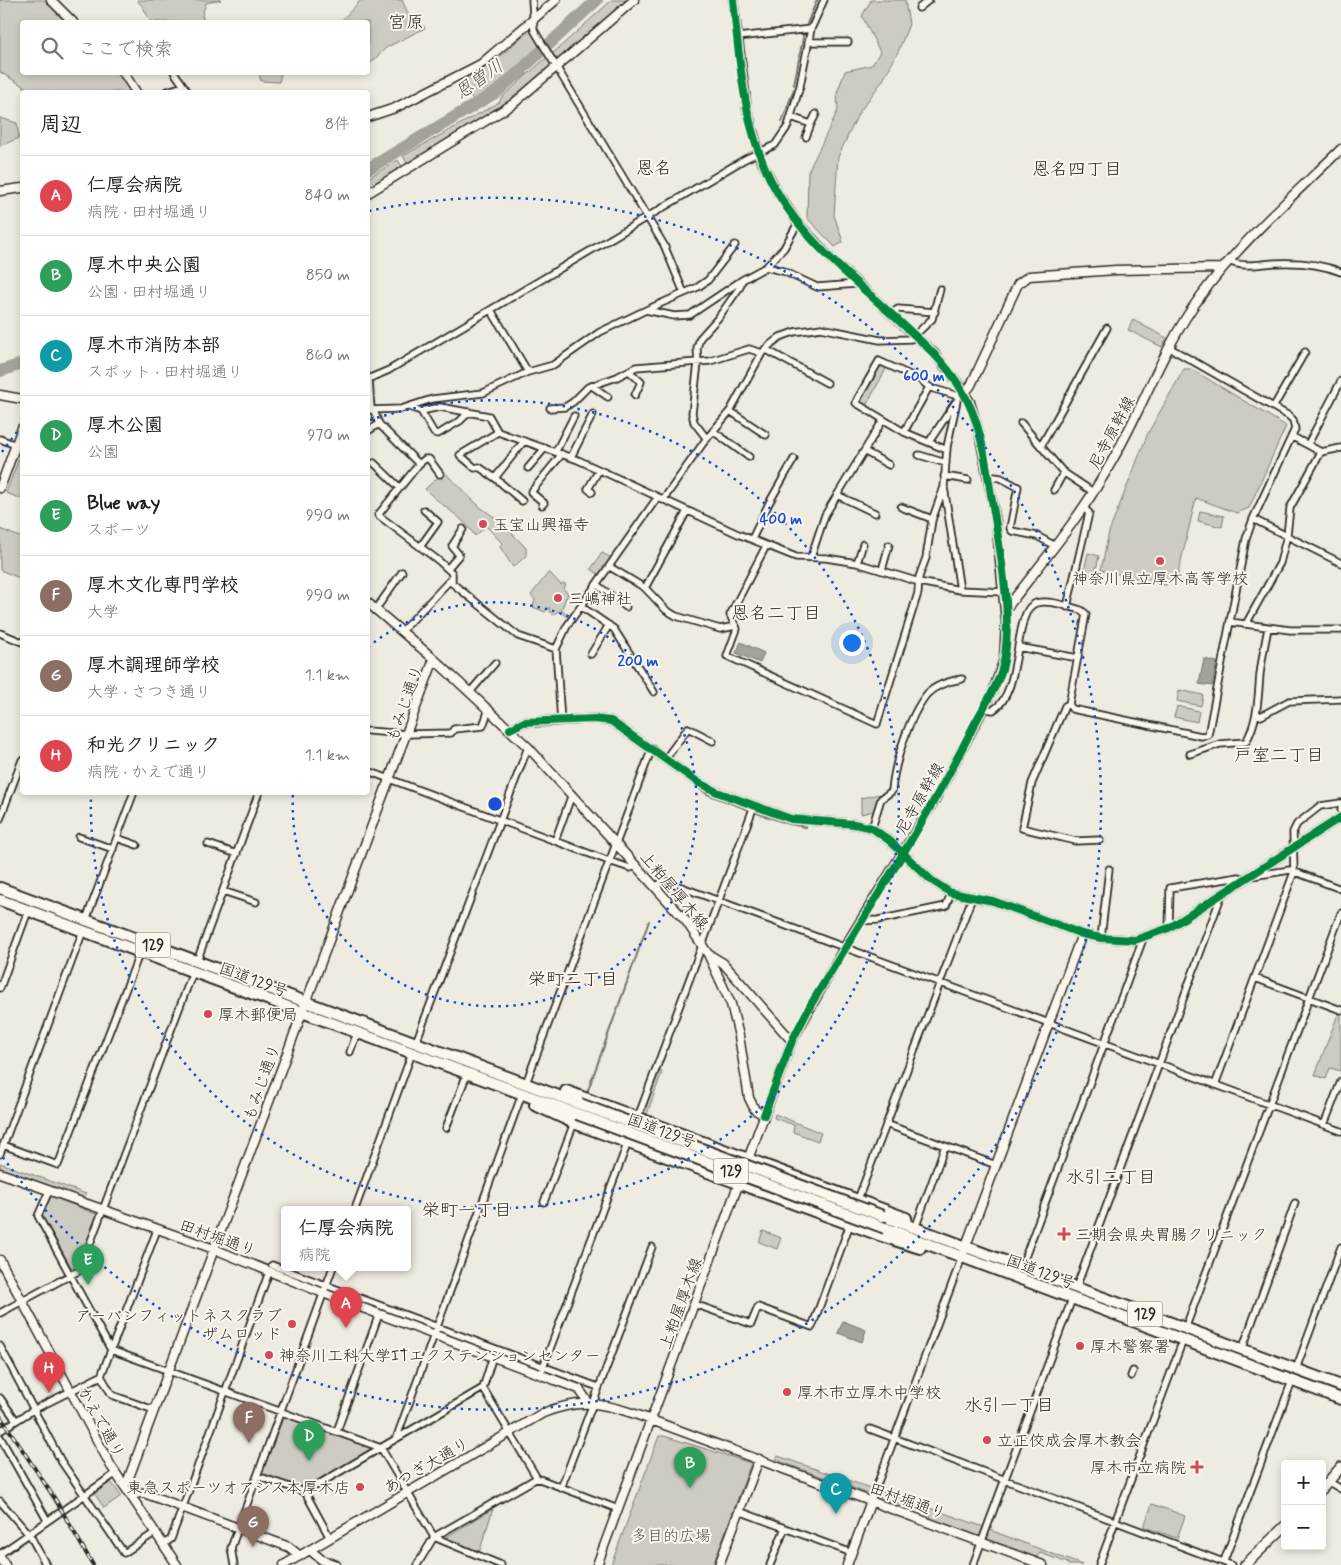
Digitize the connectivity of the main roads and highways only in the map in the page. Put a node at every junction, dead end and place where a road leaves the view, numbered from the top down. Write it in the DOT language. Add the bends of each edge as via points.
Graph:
graph roads {
  1 [pos="0,888"];
  2 [pos="0,900"];
  3 [pos="526,1081"];
  4 [pos="577,1113"];
  5 [pos="930,1232"];
  6 [pos="962,1257"];
  7 [pos="1184,1335"];
  8 [pos="1341,1386"];
  9 [pos="1341,1399"];
  10 [pos="1341,1467"];
  11 [pos="1326,1485"];
  12 [pos="1281,1530"];
  13 [pos="1258,1552"];
  14 [pos="1245,1565"];
  15 [pos="1260,1565"];
  1 -- 3 [label="highway, 国道129号 / 129"];
  2 -- 4 [label="highway, 国道129号 / 129" via="521,1095"];
  3 -- 4 [label="highway, 国道129号 / 129"];
  3 -- 5 [label="highway, 129" via="638,1117 858,1199 917,1223"];
  4 -- 5 [label="highway, 国道129号 / 129, bridge"];
  4 -- 6 [label="highway, 国道129号 / 129, bridge"];
  4 -- 6 [label="highway, 129" via="628,1142 850,1224 920,1248"];
  5 -- 7 [label="highway, 国道129号 / 129" via="1076,1288"];
  6 -- 7 [label="highway, 国道129号 / 129" via="1072,1299"];
  7 -- 8 [label="highway, 国道129号 / 129" via="1242,1350"];
  7 -- 9 [label="highway, 国道129号 / 129"];
  10 -- 11 [label="main road"];
  12 -- 13 [label="main road"];
  13 -- 14 [label="main road"];
  13 -- 15 [label="main road"];
}
